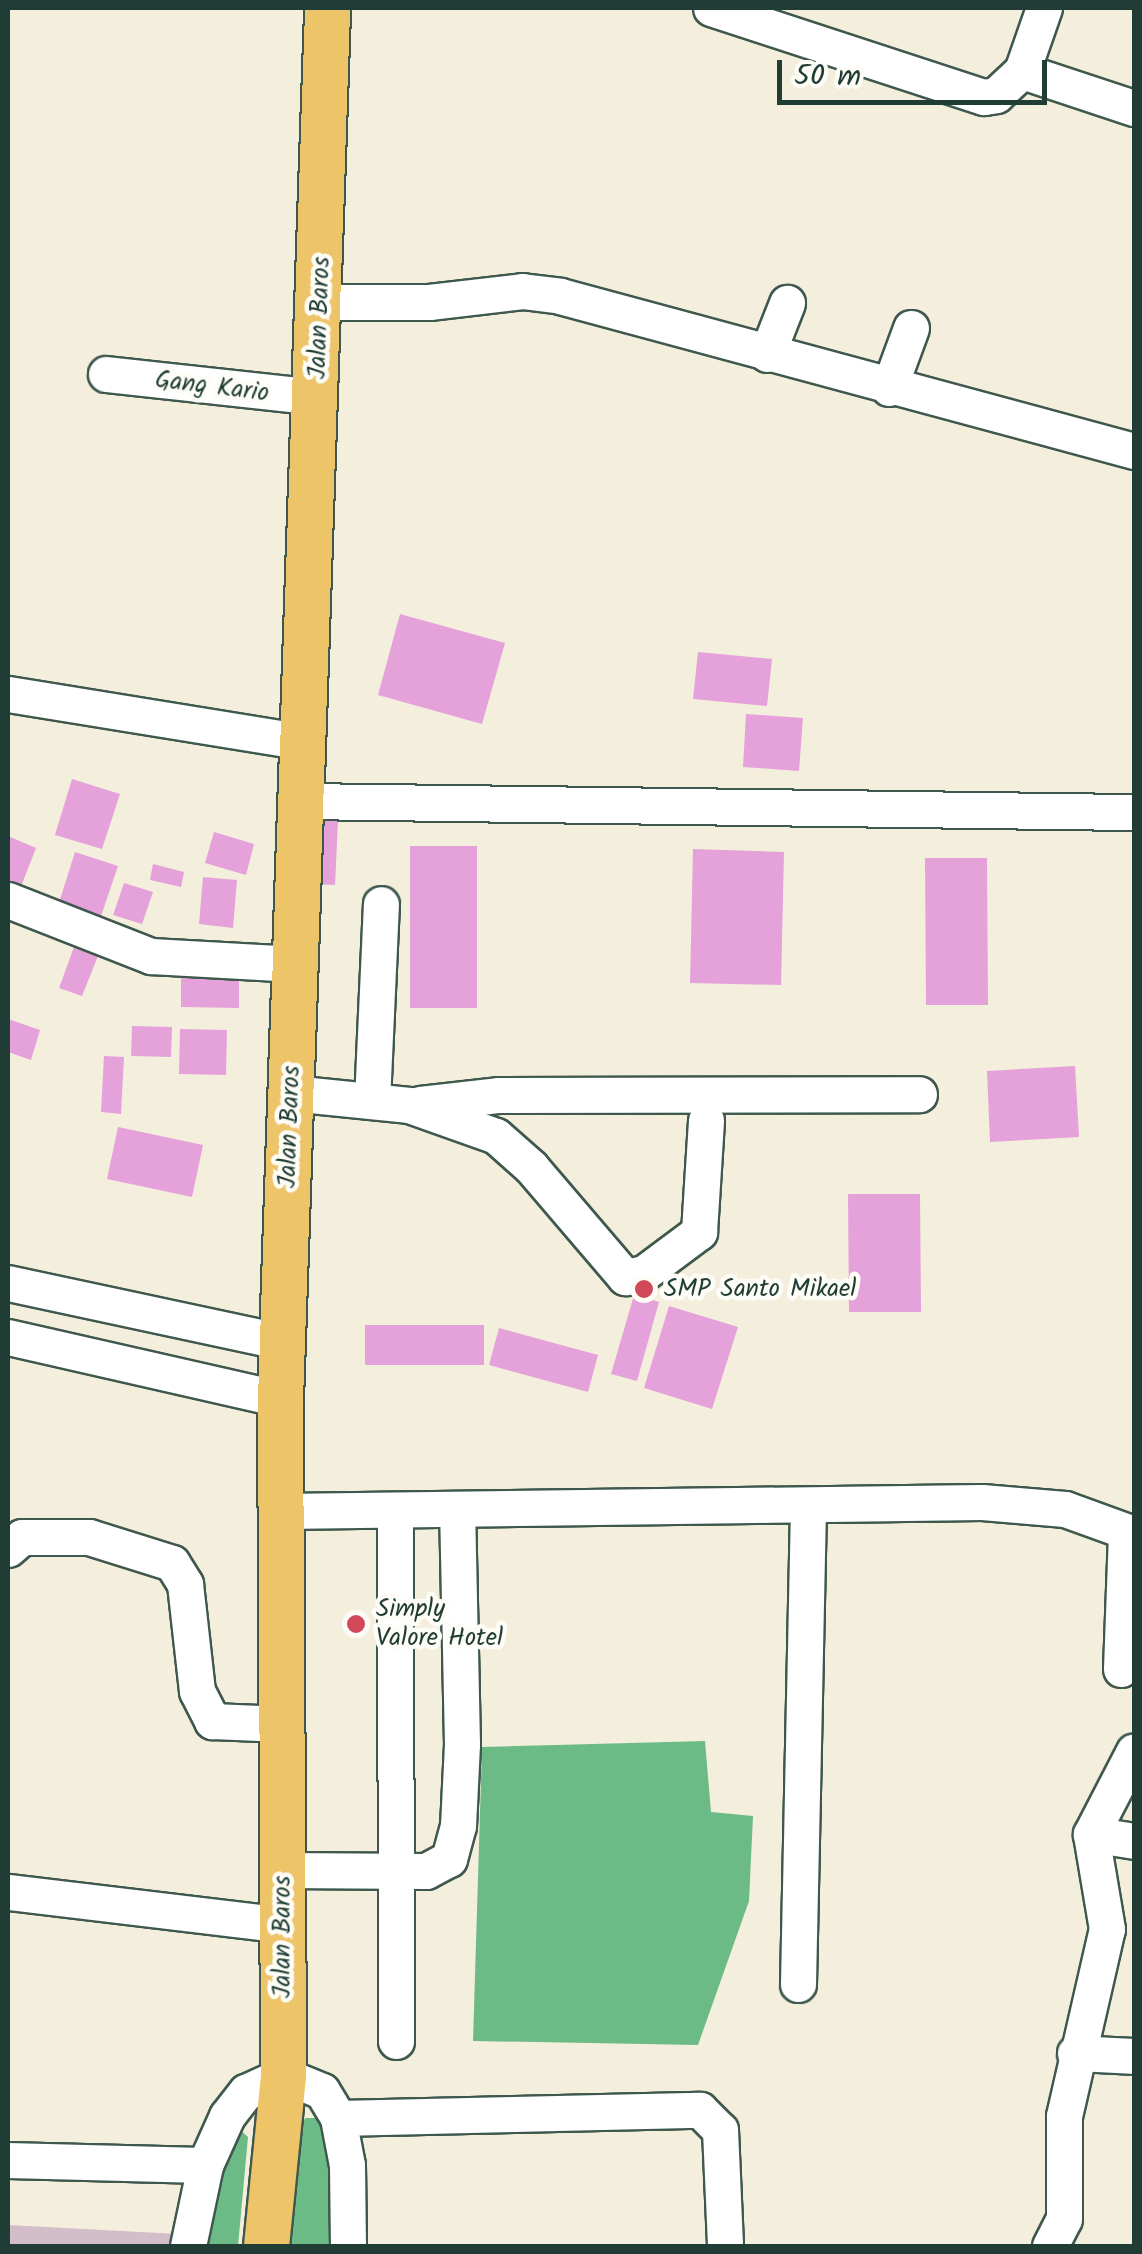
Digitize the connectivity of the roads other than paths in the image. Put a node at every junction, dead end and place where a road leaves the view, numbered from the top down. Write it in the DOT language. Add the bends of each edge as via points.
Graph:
graph roads {
  1 [pos="327,8"];
  2 [pos="342,8"];
  3 [pos="711,8"];
  4 [pos="1044,8"];
  5 [pos="1022,71"];
  6 [pos="1134,108"];
  7 [pos="321,302"];
  8 [pos="786,303"];
  9 [pos="912,328"];
  10 [pos="768,354"];
  11 [pos="106,374"];
  12 [pos="889,388"];
  13 [pos="318,397"];
  14 [pos="1134,451"];
  15 [pos="8,694"];
  16 [pos="304,742"];
  17 [pos="301,801"];
  18 [pos="1134,812"];
  19 [pos="8,900"];
  20 [pos="381,904"];
  21 [pos="296,964"];
  22 [pos="291,1093"];
  23 [pos="918,1094"];
  24 [pos="372,1101"];
  25 [pos="410,1105"];
  26 [pos="706,1120"];
  27 [pos="8,1282"];
  28 [pos="137,1310"];
  29 [pos="8,1337"];
  30 [pos="283,1342"];
  31 [pos="124,1363"];
  32 [pos="280,1399"];
  33 [pos="808,1509"];
  34 [pos="281,1511"];
  35 [pos="457,1511"];
  36 [pos="395,1512"];
  37 [pos="1130,1533"];
  38 [pos="8,1549"];
  39 [pos="1120,1668"];
  40 [pos="283,1724"];
  41 [pos="1134,1752"];
  42 [pos="1091,1834"];
  43 [pos="1134,1841"];
  44 [pos="282,1870"];
  45 [pos="394,1871"];
  46 [pos="8,1892"];
  47 [pos="283,1925"];
  48 [pos="798,1984"];
  49 [pos="396,2041"];
  50 [pos="1075,2053"];
  51 [pos="1134,2056"];
  52 [pos="284,2074"];
  53 [pos="338,2118"];
  54 [pos="8,2160"];
  55 [pos="204,2165"];
  56 [pos="188,2246"];
  57 [pos="266,2246"];
  58 [pos="348,2246"];
  59 [pos="725,2246"];
  60 [pos="1050,2246"];
  1 -- 2 [label="street"];
  1 -- 7 [label="main road, Jalan Baros"];
  3 -- 5 [label="street" via="984,97 996,96"];
  4 -- 5 [label="street"];
  5 -- 6 [label="street"];
  7 -- 10 [label="street" via="429,302 522,291"];
  7 -- 13 [label="main road, Jalan Baros"];
  8 -- 10 [label="street"];
  9 -- 12 [label="street"];
  10 -- 12 [label="street"];
  11 -- 13 [label="street, Gang Kario"];
  12 -- 14 [label="street"];
  13 -- 16 [label="main road, Jalan Baros"];
  15 -- 16 [label="street"];
  16 -- 17 [label="main road, Jalan Baros"];
  17 -- 18 [label="street"];
  17 -- 21 [label="main road, Jalan Baros"];
  19 -- 21 [label="street" via="151,956"];
  20 -- 24 [label="street"];
  21 -- 22 [label="main road, Jalan Baros"];
  22 -- 24 [label="street"];
  22 -- 30 [label="main road, Jalan Baros"];
  23 -- 25 [label="street" via="498,1094"];
  24 -- 25 [label="street"];
  25 -- 26 [label="street" via="496,1136 532,1168 625,1278 644,1273 699,1232"];
  27 -- 28 [label="street"];
  28 -- 30 [label="street"];
  28 -- 31 [label="street"];
  29 -- 31 [label="street"];
  30 -- 32 [label="main road, Jalan Baros"];
  31 -- 32 [label="street"];
  32 -- 34 [label="main road, Jalan Baros"];
  33 -- 35 [label="street"];
  33 -- 37 [label="street" via="1000,1503 1065,1510"];
  33 -- 48 [label="street"];
  34 -- 36 [label="street"];
  34 -- 40 [label="main road, Jalan Baros"];
  35 -- 36 [label="street"];
  35 -- 45 [label="street" via="458,1826 449,1859 426,1871"];
  36 -- 45 [label="street"];
  37 -- 39 [label="street"];
  38 -- 40 [label="street" via="22,1537 88,1537 172,1563 185,1584 197,1691 212,1721"];
  40 -- 44 [label="main road, Jalan Baros"];
  41 -- 42 [label="street"];
  42 -- 43 [label="street"];
  42 -- 50 [label="street" via="1107,1929"];
  44 -- 45 [label="street"];
  44 -- 47 [label="main road, Jalan Baros"];
  45 -- 49 [label="street"];
  46 -- 47 [label="street"];
  47 -- 52 [label="main road, Jalan Baros"];
  50 -- 51 [label="street"];
  50 -- 60 [label="street" via="1062,2146 1064,2218"];
  52 -- 53 [label="street" via="322,2091"];
  52 -- 55 [label="street" via="246,2092"];
  52 -- 57 [label="main road, Jalan Baros"];
  53 -- 58 [label="street" via="347,2165"];
  53 -- 59 [label="street" via="700,2110 720,2130"];
  54 -- 55 [label="street"];
  55 -- 56 [label="street"];
}
